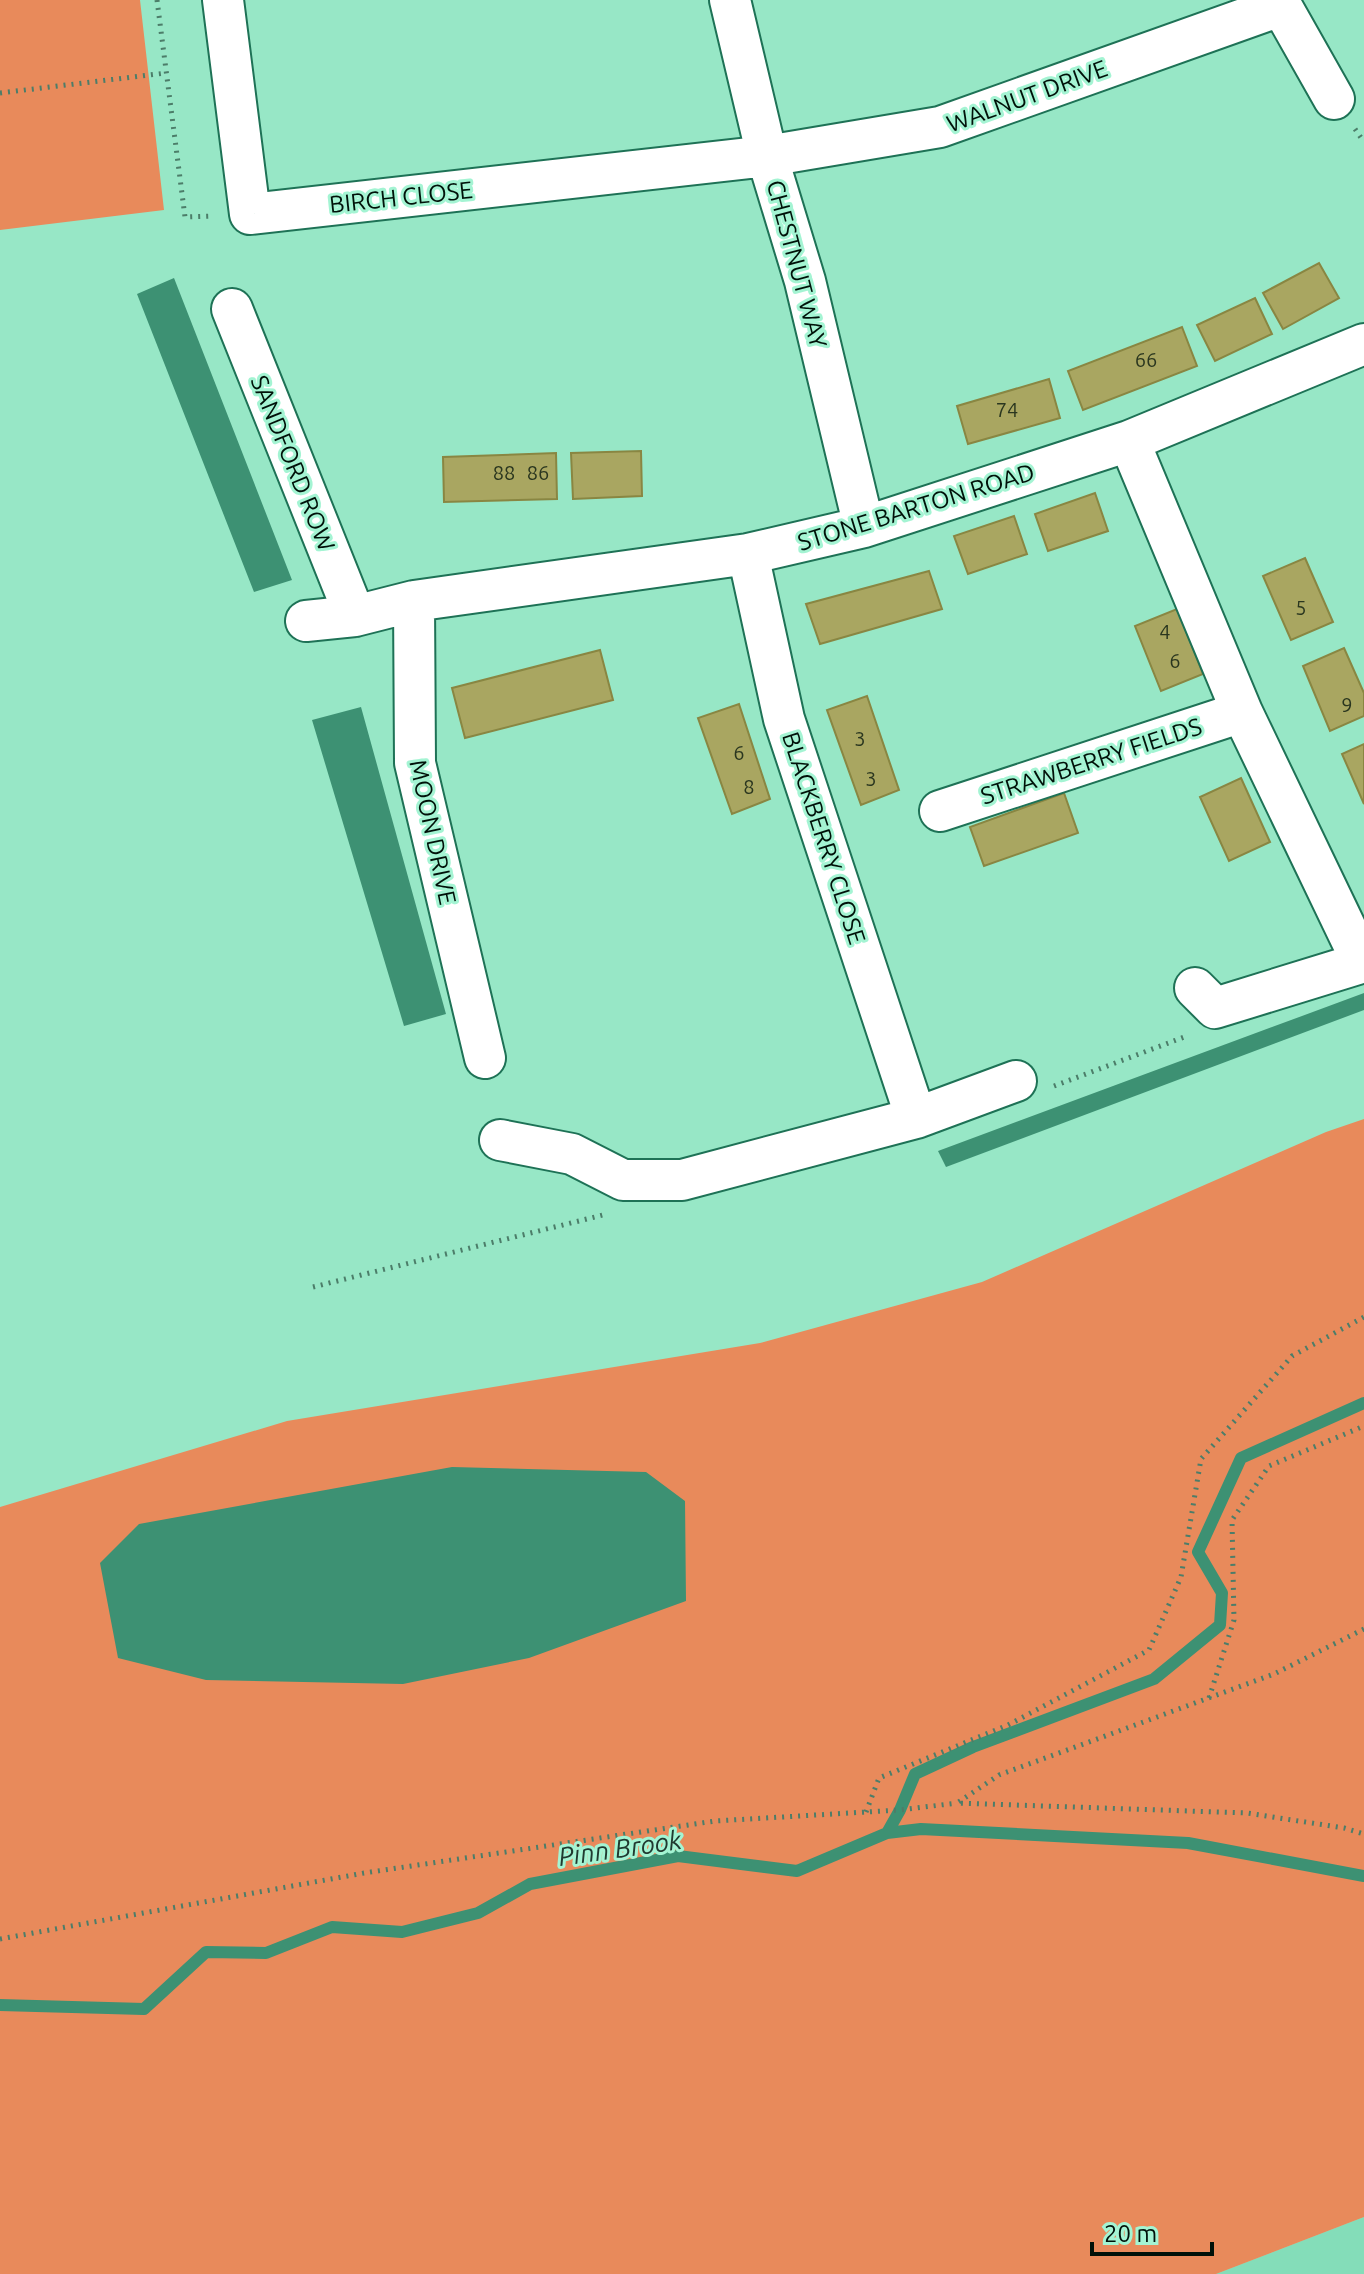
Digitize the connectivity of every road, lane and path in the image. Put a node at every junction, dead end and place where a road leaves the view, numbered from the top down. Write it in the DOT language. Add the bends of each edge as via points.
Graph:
graph roads {
  1 [pos="157,0"];
  2 [pos="223,0"];
  3 [pos="730,0"];
  4 [pos="1279,3"];
  5 [pos="166,73"];
  6 [pos="0,93"];
  7 [pos="1334,99"];
  8 [pos="767,156"];
  9 [pos="250,214"];
  10 [pos="232,309"];
  11 [pos="1364,344"];
  12 [pos="1129,441"];
  13 [pos="864,527"];
  14 [pos="748,554"];
  15 [pos="414,601"];
  16 [pos="355,616"];
  17 [pos="306,621"];
  18 [pos="1242,712"];
  19 [pos="940,811"];
  20 [pos="1363,962"];
  21 [pos="1195,988"];
  22 [pos="1188,1036"];
  23 [pos="485,1058"];
  24 [pos="1028,1086"];
  25 [pos="916,1118"];
  26 [pos="500,1140"];
  27 [pos="1364,1317"];
  28 [pos="1364,1426"];
  29 [pos="1364,1629"];
  30 [pos="1209,1698"];
  31 [pos="957,1803"];
  32 [pos="866,1812"];
  33 [pos="1364,1834"];
  34 [pos="0,1939"];
  1 -- 5 [label="path"];
  2 -- 9 [label="street"];
  3 -- 8 [label="street, CHESTNUT WAY"];
  4 -- 7 [label="street, WALNUT DRIVE"];
  4 -- 8 [label="street, WALNUT DRIVE" via="940,127"];
  5 -- 6 [label="path"];
  5 -- 9 [label="path" via="185,217"];
  8 -- 9 [label="street, BIRCH CLOSE"];
  8 -- 13 [label="street, CHESTNUT WAY" via="805,281"];
  10 -- 16 [label="street, SANDFORD ROW"];
  11 -- 12 [label="street, STONE BARTON ROAD"];
  12 -- 13 [label="street, STONE BARTON ROAD"];
  12 -- 18 [label="street"];
  13 -- 14 [label="street, STONE BARTON ROAD"];
  14 -- 15 [label="street, STONE BARTON ROAD"];
  14 -- 25 [label="street, BLACKBERRY CLOSE" via="784,719"];
  15 -- 16 [label="street, STONE BARTON ROAD"];
  15 -- 23 [label="street, MOON DRIVE" via="415,763"];
  16 -- 17 [label="street, STONE BARTON ROAD"];
  18 -- 19 [label="street, STRAWBERRY FIELDS"];
  18 -- 20 [label="street"];
  20 -- 21 [label="street" via="1215,1008"];
  22 -- 24 [label="path"];
  24 -- 25 [label="street"];
  25 -- 26 [label="street" via="682,1180 623,1180 572,1154"];
  27 -- 32 [label="path" via="1292,1356 1201,1459 1181,1577 1149,1650 1008,1725 879,1778"];
  28 -- 30 [label="path" via="1269,1466 1232,1520 1234,1620"];
  29 -- 30 [label="path" via="1274,1674"];
  30 -- 31 [label="path" via="999,1775"];
  31 -- 32 [label="path"];
  31 -- 33 [label="path" via="1247,1813"];
  32 -- 34 [label="path" via="715,1821 364,1873"];
}
